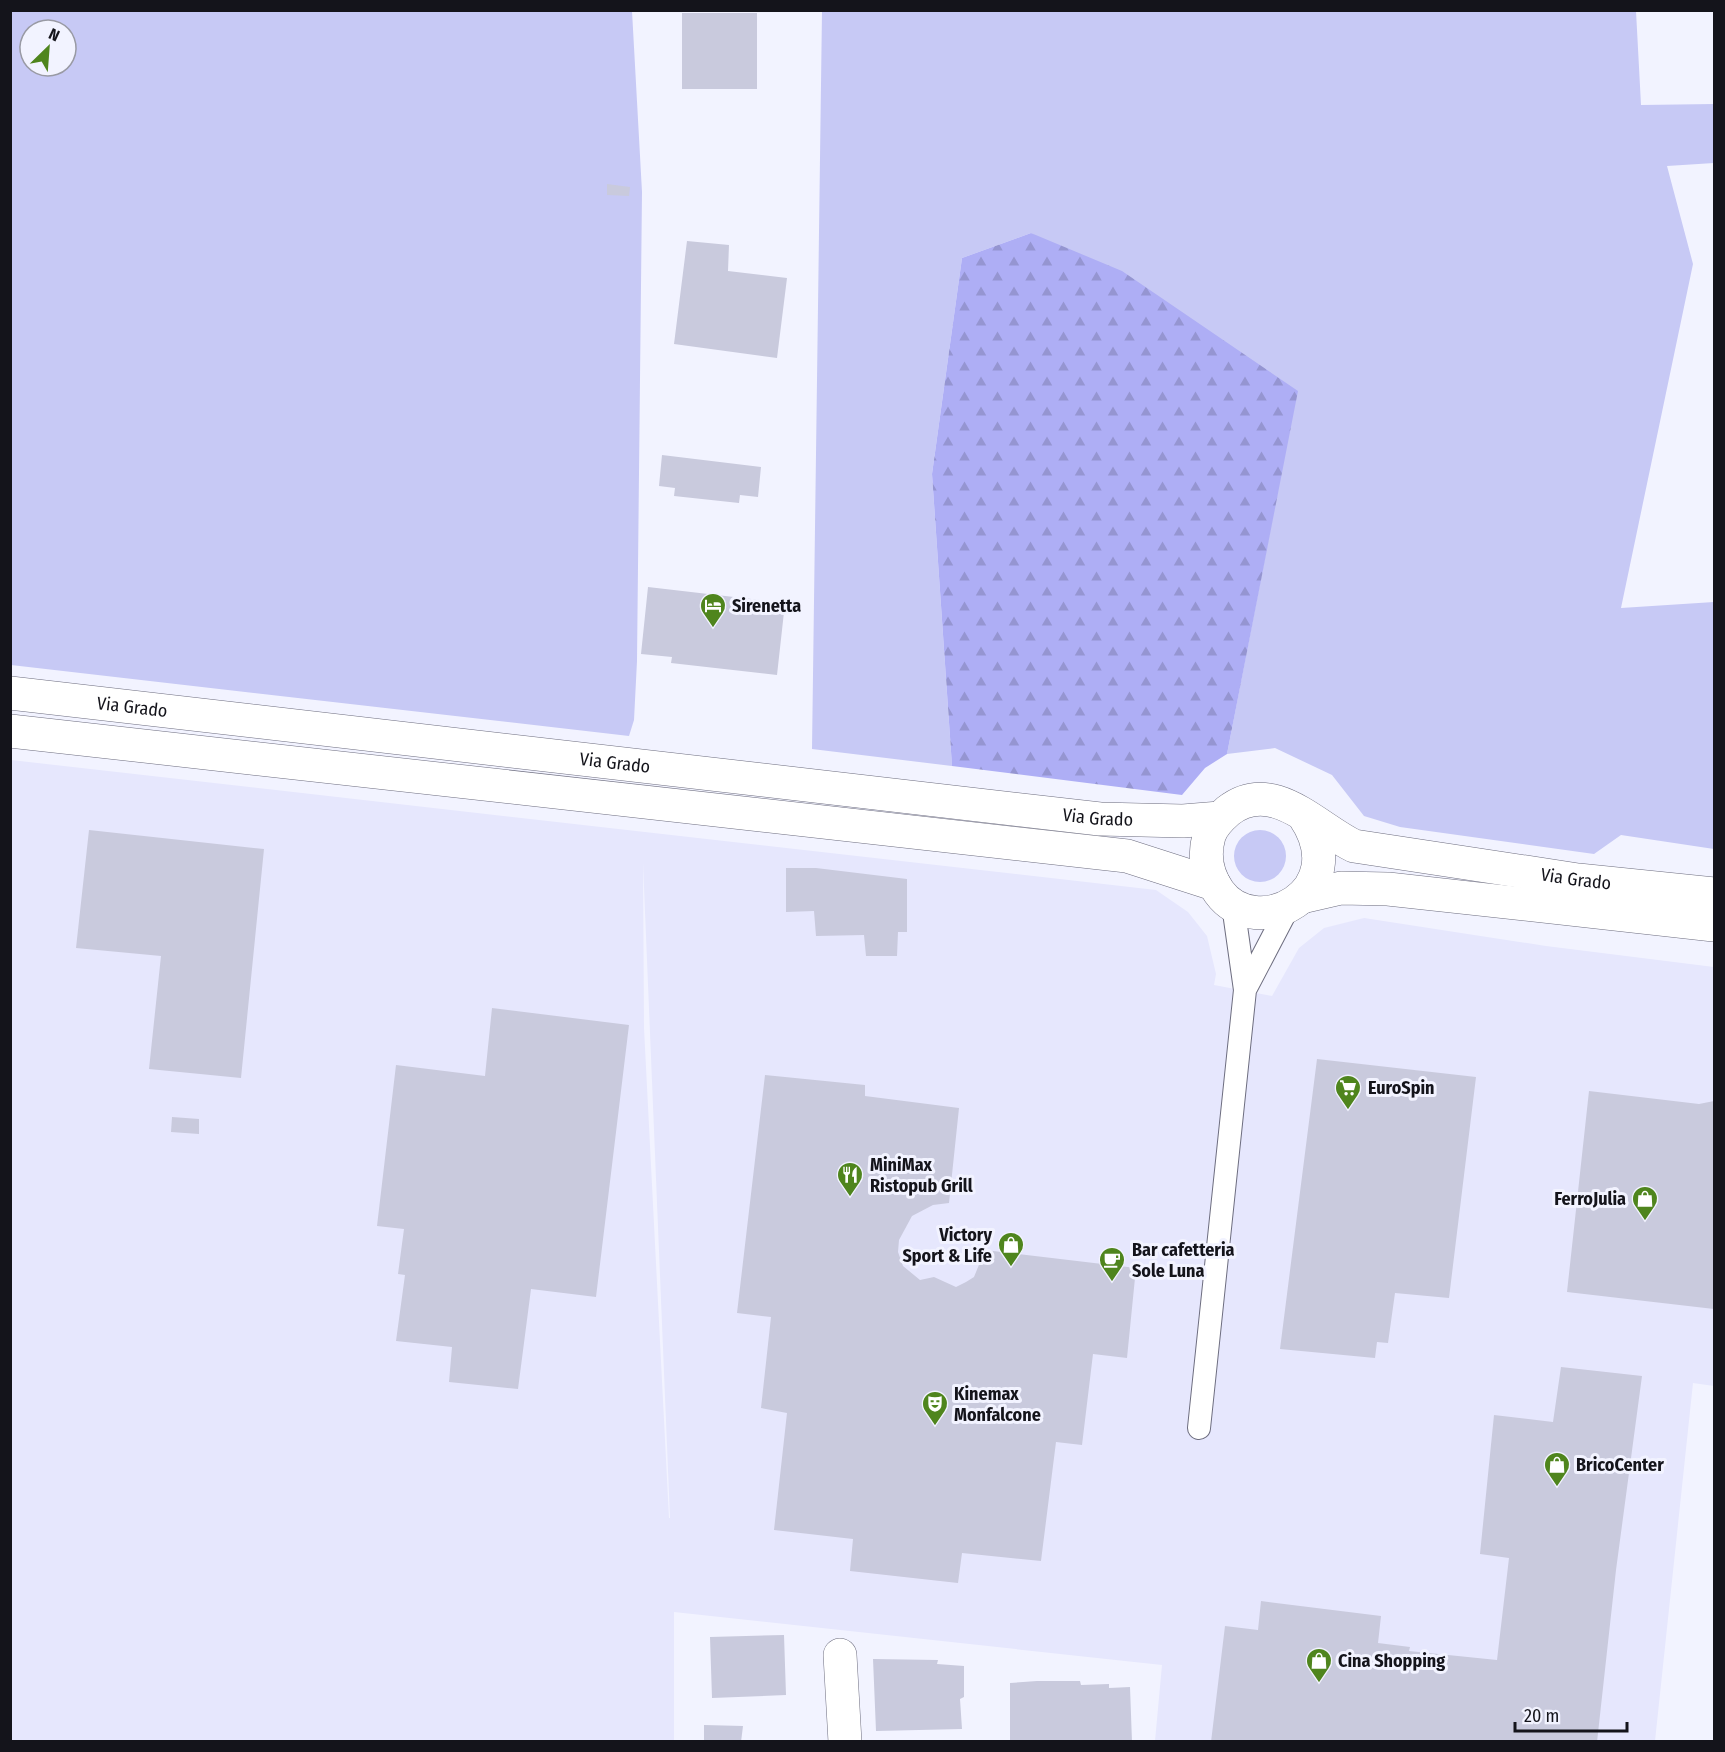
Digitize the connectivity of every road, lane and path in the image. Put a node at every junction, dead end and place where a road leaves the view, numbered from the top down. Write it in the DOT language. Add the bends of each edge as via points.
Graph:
graph roads {
  1 [pos="10,693"];
  2 [pos="10,731"];
  3 [pos="1304,816"];
  4 [pos="1220,818"];
  5 [pos="1223,894"];
  6 [pos="1714,894"];
  7 [pos="1296,902"];
  8 [pos="1714,925"];
  9 [pos="1245,990"];
  10 [pos="1199,1428"];
  11 [pos="840,1655"];
  12 [pos="845,1742"];
  1 -- 4 [label="main road, Via Grado" via="1100,819 1183,822"];
  2 -- 5 [label="main road, Via Grado" via="1127,856"];
  3 -- 4 [label="main road, Via Grado" via="1271,799 1252,799"];
  3 -- 6 [label="main road, Via Grado" via="1354,846 1578,880"];
  3 -- 7 [label="main road" via="1314,831 1319,866 1313,883"];
  4 -- 5 [label="main road" via="1210,832 1206,850 1207,868"];
  5 -- 7 [label="main road, Via Grado" via="1251,912 1270,912"];
  5 -- 9 [label="lane"];
  7 -- 8 [label="main road, Via Grado" via="1341,888 1388,889"];
  7 -- 9 [label="lane"];
  9 -- 10 [label="lane"];
  11 -- 12 [label="main road"];
}
